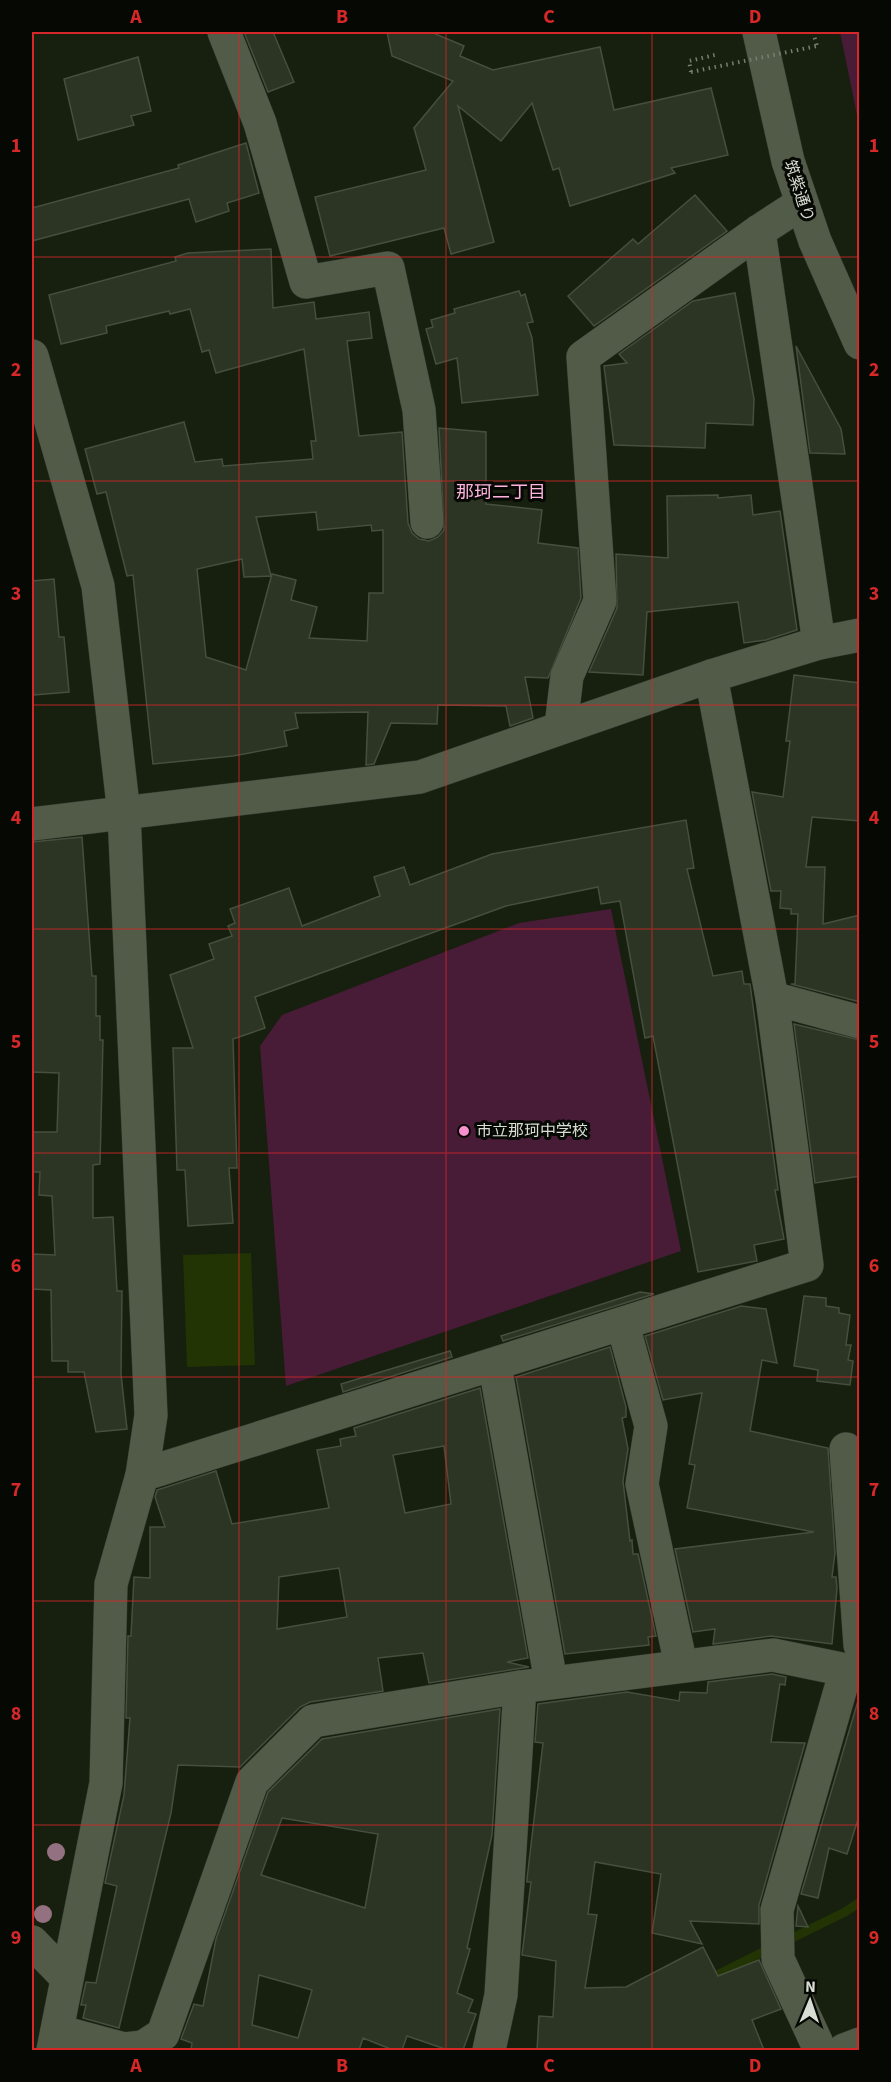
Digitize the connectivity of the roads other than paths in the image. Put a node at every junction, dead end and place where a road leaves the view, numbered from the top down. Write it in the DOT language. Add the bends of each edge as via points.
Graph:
graph roads {
  1 [pos="224,32"];
  2 [pos="759,32"];
  3 [pos="802,203"];
  4 [pos="759,231"];
  5 [pos="860,344"];
  6 [pos="32,356"];
  7 [pos="427,522"];
  8 [pos="860,635"];
  9 [pos="819,643"];
  10 [pos="711,676"];
  11 [pos="561,726"];
  12 [pos="124,814"];
  13 [pos="32,824"];
  14 [pos="772,998"];
  15 [pos="860,1022"];
  16 [pos="623,1325"];
  17 [pos="495,1366"];
  18 [pos="846,1449"];
  19 [pos="142,1475"];
  20 [pos="855,1659"];
  21 [pos="681,1665"];
  22 [pos="536,1684"];
  23 [pos="32,1942"];
  24 [pos="66,1977"];
  25 [pos="55,2041"];
  26 [pos="860,2044"];
  27 [pos="489,2050"];
  28 [pos="820,2050"];
  29 [pos="844,2050"];
  1 -- 7 [label="street" via="260,123 306,282 388,268 419,410"];
  2 -- 3 [label="street, 筑紫通り" via="788,161"];
  3 -- 4 [label="street"];
  3 -- 5 [label="street, 筑紫通り"];
  4 -- 9 [label="street"];
  4 -- 11 [label="street" via="583,357 600,601 567,676"];
  6 -- 12 [label="street" via="98,586"];
  8 -- 9 [label="street"];
  9 -- 10 [label="street"];
  10 -- 11 [label="street"];
  10 -- 14 [label="street"];
  11 -- 12 [label="street" via="420,777"];
  12 -- 13 [label="street"];
  12 -- 19 [label="street" via="151,1415"];
  14 -- 15 [label="street"];
  14 -- 16 [label="street" via="807,1265"];
  16 -- 17 [label="street"];
  16 -- 21 [label="street" via="651,1426 642,1484"];
  17 -- 19 [label="street"];
  17 -- 22 [label="street"];
  18 -- 20 [label="street"];
  19 -- 24 [label="street" via="111,1584 106,1783"];
  20 -- 21 [label="street" via="773,1654"];
  20 -- 28 [label="street" via="777,1910 778,1959"];
  21 -- 22 [label="street"];
  22 -- 25 [label="street" via="313,1720 252,1782 163,2034 143,2047 124,2049"];
  22 -- 27 [label="street" via="501,1995"];
  23 -- 24 [label="street"];
  24 -- 25 [label="street"];
  26 -- 29 [label="street"];
}
